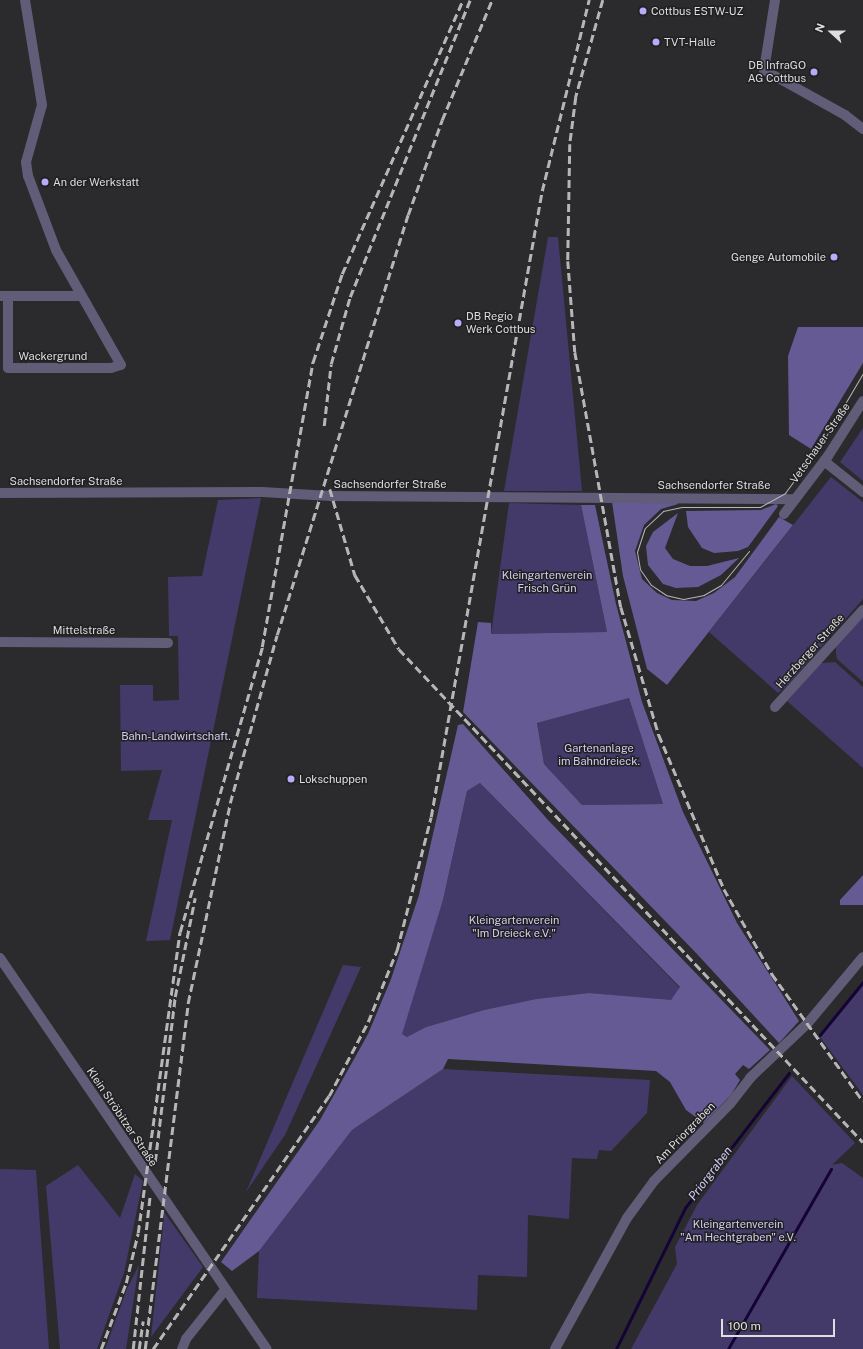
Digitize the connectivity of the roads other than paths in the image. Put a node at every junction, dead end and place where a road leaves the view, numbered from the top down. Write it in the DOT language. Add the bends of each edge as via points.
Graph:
graph roads {
  1 [pos="25,0"];
  2 [pos="775,0"];
  3 [pos="863,129"];
  4 [pos="4,296"];
  5 [pos="79,296"];
  6 [pos="863,401"];
  7 [pos="824,461"];
  8 [pos="863,492"];
  9 [pos="0,493"];
  10 [pos="780,497"];
  11 [pos="795,499"];
  12 [pos="784,514"];
  13 [pos="863,610"];
  14 [pos="0,642"];
  15 [pos="168,642"];
  16 [pos="775,707"];
  17 [pos="863,957"];
  18 [pos="0,958"];
  19 [pos="225,1290"];
  20 [pos="182,1349"];
  21 [pos="267,1349"];
  22 [pos="555,1349"];
  1 -- 5 [label="street" via="42,106 26,162 28,176 56,250"];
  2 -- 3 [label="street" via="764,70 846,115"];
  4 -- 5 [label="street, Wackergrund"];
  4 -- 5 [label="street, Wackergrund" via="8,368 110,368 121,365"];
  6 -- 7 [label="street, Vetschauer Straße"];
  7 -- 8 [label="street"];
  7 -- 11 [label="street, Vetschauer Straße"];
  9 -- 10 [label="street, Sachsendorfer Straße"];
  10 -- 11 [label="street, Vetschauer Straße"];
  11 -- 12 [label="street, Vetschauer Straße"];
  13 -- 16 [label="street, Herzberger Straße"];
  14 -- 15 [label="street, Mittelstraße"];
  17 -- 22 [label="street, Am Priorgraben" via="807,1024 750,1078 730,1104 654,1182 627,1218"];
  18 -- 19 [label="street, Klein Ströbitzer Straße"];
  19 -- 20 [label="street" via="193,1329"];
  19 -- 21 [label="street, Klein Ströbitzer Straße"];
}
